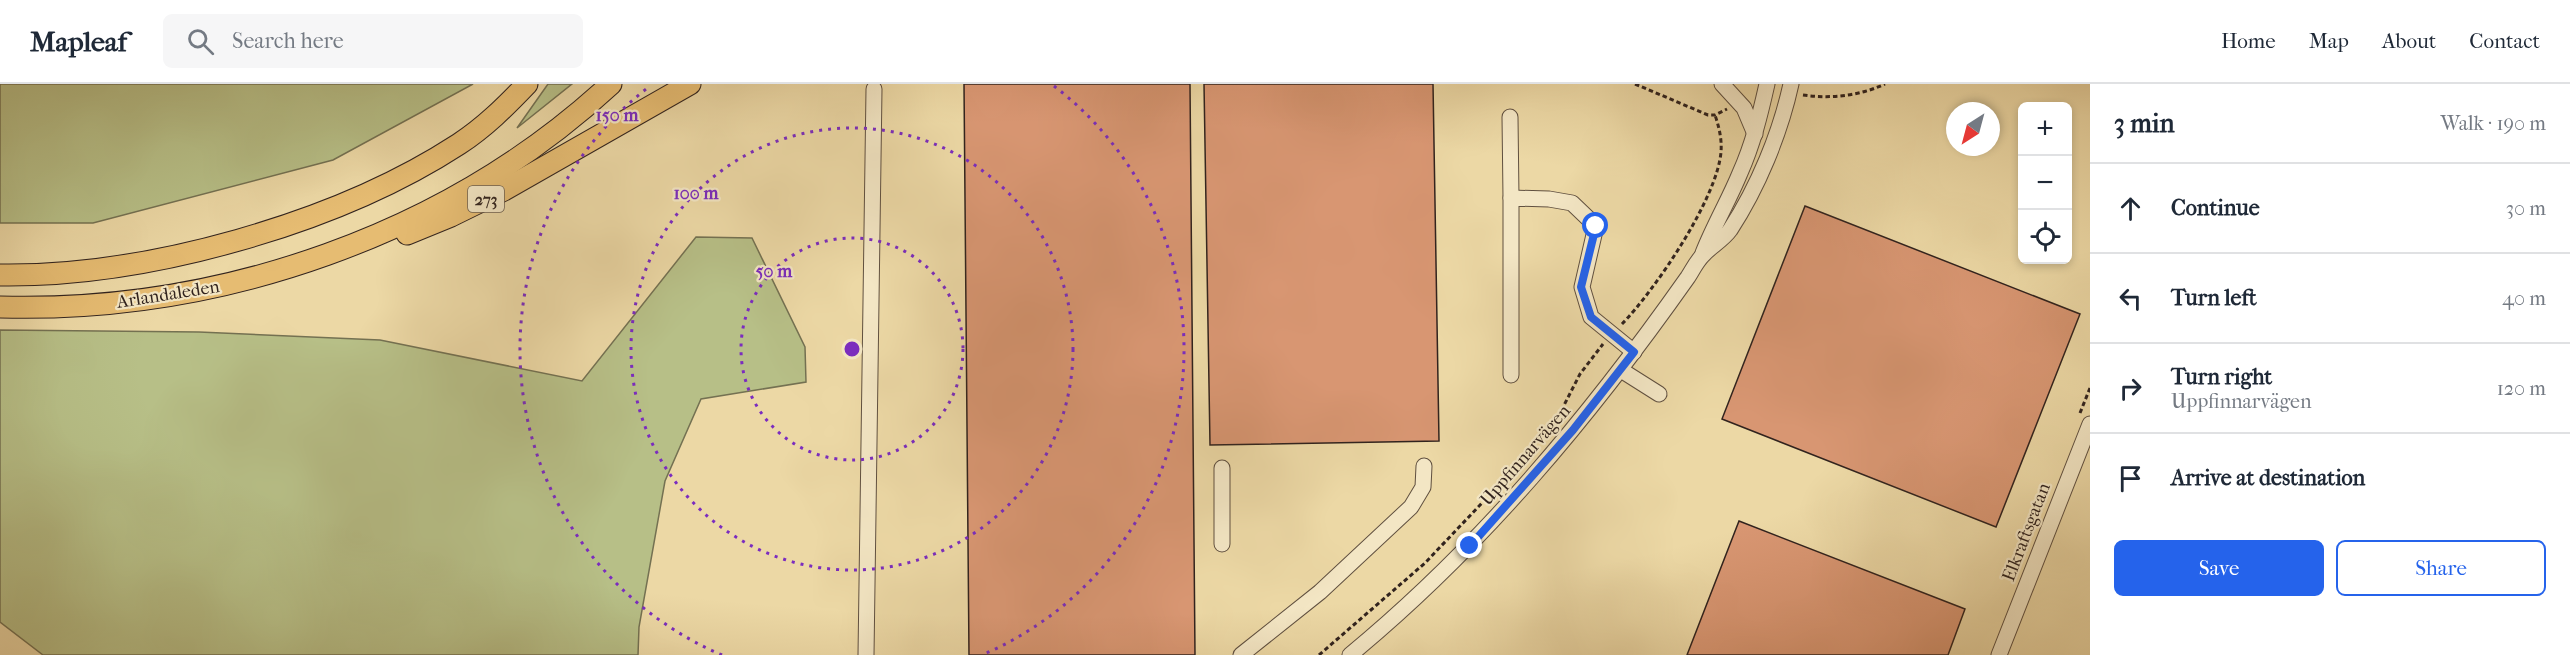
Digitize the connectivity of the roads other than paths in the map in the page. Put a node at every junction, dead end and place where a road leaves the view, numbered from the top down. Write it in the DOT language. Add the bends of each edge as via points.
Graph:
graph roads {
  1 [pos="527,84"];
  2 [pos="611,84"];
  3 [pos="690,84"];
  4 [pos="1722,84"];
  5 [pos="1767,84"];
  6 [pos="1791,84"];
  7 [pos="874,89"];
  8 [pos="1510,117"];
  9 [pos="1755,134"];
  10 [pos="1511,198"];
  11 [pos="331,253"];
  12 [pos="1702,255"];
  13 [pos="0,275"];
  14 [pos="0,307"];
  15 [pos="1634,352"];
  16 [pos="1621,370"];
  17 [pos="1511,375"];
  18 [pos="1659,394"];
  19 [pos="2090,424"];
  20 [pos="1424,466"];
  21 [pos="1222,468"];
  22 [pos="1222,544"];
  23 [pos="866,655"];
  24 [pos="1241,655"];
  25 [pos="1350,655"];
  26 [pos="1999,655"];
  1 -- 13 [label="highway" via="498,114 459,144 350,200 275,230 120,267 33,276"];
  2 -- 11 [label="highway" via="552,133 483,180 430,209"];
  3 -- 11 [label="highway, 273" via="451,216 406,234"];
  4 -- 9 [label="street" via="1744,108"];
  5 -- 9 [label="street, Uppfinnarvägen"];
  6 -- 12 [label="street, Uppfinnarvägen" via="1782,120 1755,186 1728,232"];
  7 -- 23 [label="street"];
  8 -- 10 [label="street"];
  9 -- 12 [label="street, Uppfinnarvägen"];
  10 -- 15 [label="street" via="1572,203 1596,226 1581,287 1591,317"];
  10 -- 17 [label="street"];
  11 -- 14 [label="highway, Arlandaleden / 273" via="235,283 138,301"];
  12 -- 15 [label="street, Uppfinnarvägen"];
  15 -- 16 [label="street, Uppfinnarvägen"];
  16 -- 18 [label="street"];
  16 -- 25 [label="street, Uppfinnarvägen" via="1485,531 1430,586"];
  19 -- 26 [label="street, Elkraftsgatan"];
  20 -- 24 [label="street" via="1423,487 1411,507 1320,592"];
  21 -- 22 [label="street"];
}
